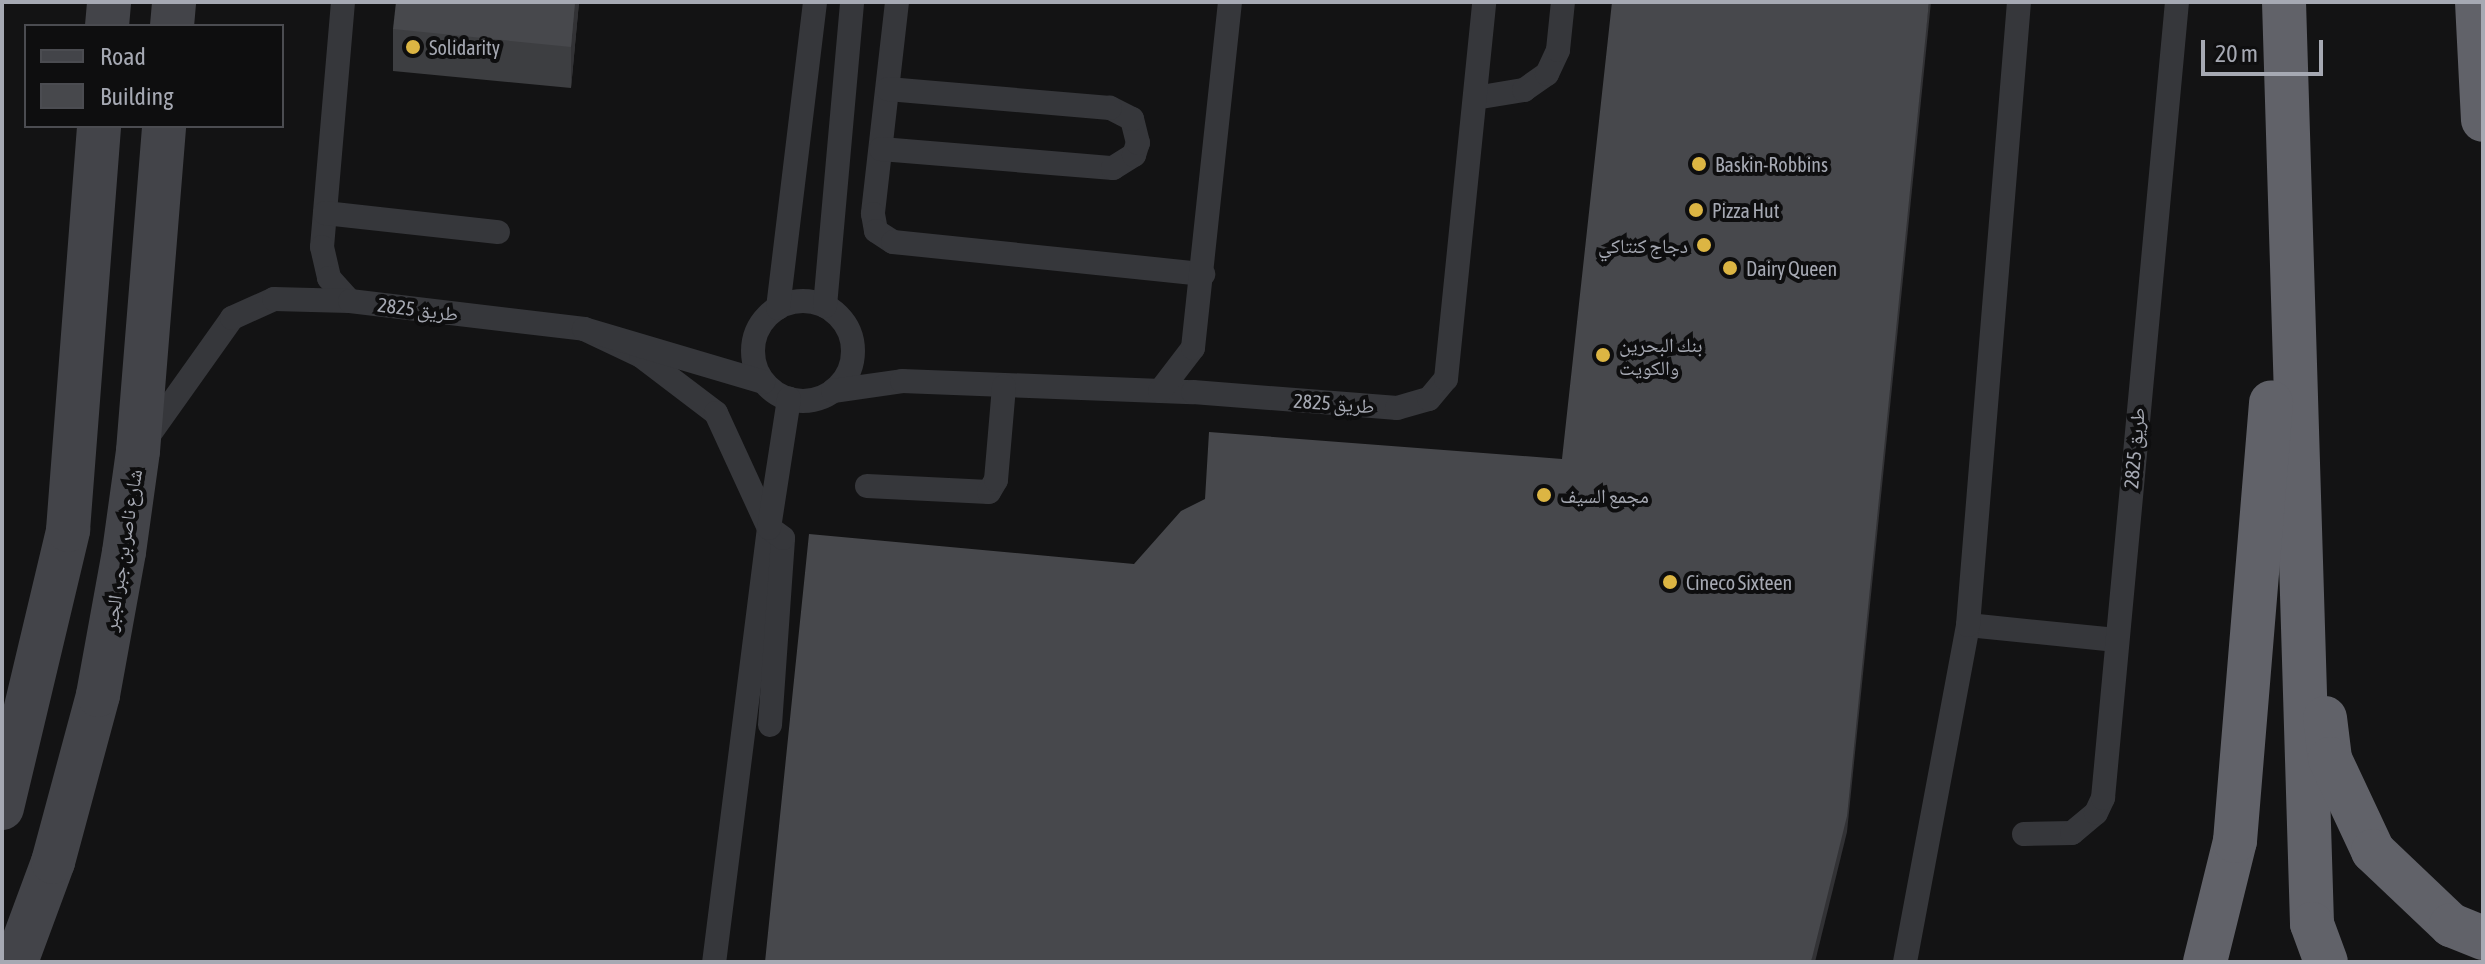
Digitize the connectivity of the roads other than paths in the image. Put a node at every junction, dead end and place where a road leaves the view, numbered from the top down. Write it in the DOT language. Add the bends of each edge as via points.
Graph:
graph roads {
  1 [pos="109,2"];
  2 [pos="174,2"];
  3 [pos="343,2"];
  4 [pos="815,2"];
  5 [pos="852,2"];
  6 [pos="897,2"];
  7 [pos="1230,2"];
  8 [pos="1484,2"];
  9 [pos="1563,2"];
  10 [pos="2019,2"];
  11 [pos="2177,2"];
  12 [pos="2284,2"];
  13 [pos="2477,2"];
  14 [pos="107,24"];
  15 [pos="172,24"];
  16 [pos="888,89"];
  17 [pos="1475,98"];
  18 [pos="2483,120"];
  19 [pos="99,128"];
  20 [pos="164,128"];
  21 [pos="881,149"];
  22 [pos="2287,212"];
  23 [pos="325,213"];
  24 [pos="498,232"];
  25 [pos="1203,274"];
  26 [pos="350,301"];
  27 [pos="825,306"];
  28 [pos="778,308"];
  29 [pos="584,329"];
  30 [pos="763,382"];
  31 [pos="1004,386"];
  32 [pos="833,391"];
  33 [pos="1160,391"];
  34 [pos="789,399"];
  35 [pos="2296,409"];
  36 [pos="138,451"];
  37 [pos="867,486"];
  38 [pos="769,528"];
  39 [pos="1968,625"];
  40 [pos="2116,640"];
  41 [pos="770,725"];
  42 [pos="4,800"];
  43 [pos="2024,834"];
  44 [pos="53,862"];
  45 [pos="2483,938"];
  46 [pos="16,962"];
  47 [pos="43,962"];
  48 [pos="714,962"];
  49 [pos="1905,962"];
  50 [pos="2205,962"];
  51 [pos="2326,962"];
  1 -- 14 [label="main road"];
  2 -- 15 [label="main road"];
  3 -- 23 [label="lane"];
  4 -- 28 [label="lane"];
  5 -- 27 [label="lane"];
  6 -- 16 [label="lane"];
  7 -- 25 [label="lane"];
  8 -- 17 [label="lane, طريق 2825"];
  9 -- 17 [label="lane" via="1558,50 1547,74 1524,90"];
  10 -- 39 [label="lane"];
  11 -- 40 [label="lane, طريق 2825"];
  12 -- 22 [label="highway"];
  13 -- 18 [label="highway"];
  16 -- 21 [label="lane"];
  16 -- 21 [label="lane" via="1110,108 1132,119 1138,143 1134,155 1113,168"];
  17 -- 33 [label="lane, طريق 2825" via="1446,379 1429,399 1397,408"];
  19 -- 42 [label="main road" via="68,530"];
  20 -- 36 [label="main road, شارع ناصر بن جبر الجبر"];
  21 -- 25 [label="lane" via="873,214 876,231 893,242"];
  22 -- 35 [label="highway"];
  22 -- 50 [label="highway" via="2235,841"];
  23 -- 24 [label="lane"];
  23 -- 26 [label="lane" via="324,265"];
  25 -- 33 [label="lane" via="1193,348"];
  26 -- 29 [label="lane, طريق 2825"];
  26 -- 36 [label="lane, طريق 2825" via="274,299 232,318"];
  27 -- 28 [label="lane" via="809,301"];
  27 -- 32 [label="lane" via="848,330 852,346 851,363"];
  28 -- 30 [label="lane" via="753,341"];
  29 -- 30 [label="lane, طريق 2825"];
  29 -- 38 [label="lane" via="641,356 716,413"];
  30 -- 34 [label="lane, طريق 2825"];
  31 -- 32 [label="lane, طريق 2825" via="902,381"];
  31 -- 33 [label="lane, طريق 2825"];
  31 -- 37 [label="lane" via="996,480 989,492"];
  32 -- 34 [label="lane, طريق 2825" via="819,399"];
  34 -- 38 [label="lane"];
  35 -- 45 [label="highway" via="2330,759 2373,851 2451,925"];
  35 -- 51 [label="highway" via="2312,924"];
  36 -- 44 [label="main road, شارع ناصر بن جبر الجبر" via="98,695"];
  38 -- 41 [label="lane" via="783,538"];
  38 -- 48 [label="lane"];
  39 -- 40 [label="lane"];
  39 -- 49 [label="lane"];
  40 -- 43 [label="lane, طريق 2825" via="2103,798 2096,813 2072,833"];
  44 -- 46 [label="main road, شارع ناصر بن جبر الجبر"];
  44 -- 47 [label="main road"];
}
